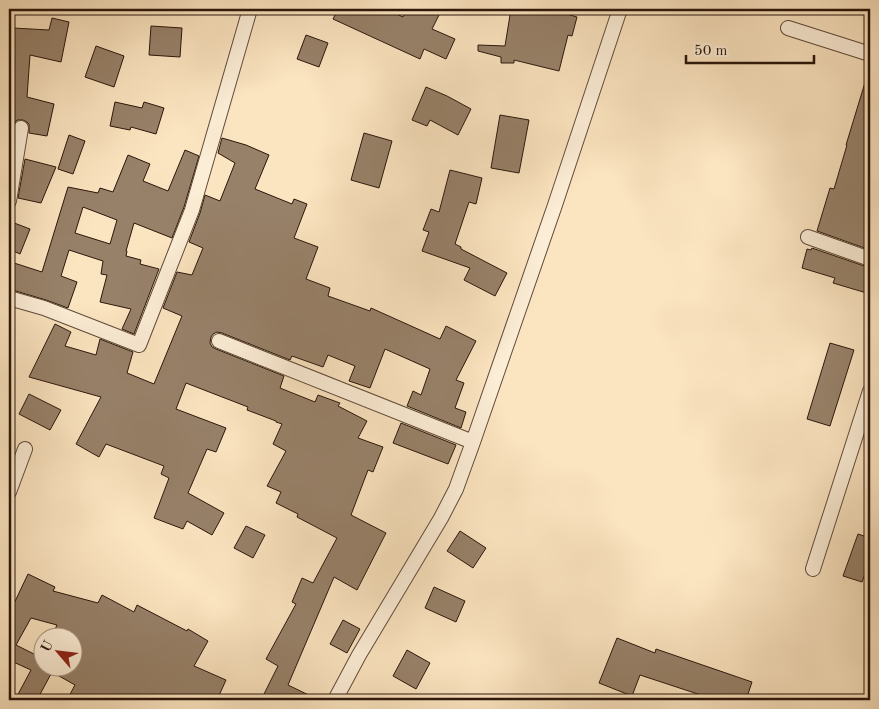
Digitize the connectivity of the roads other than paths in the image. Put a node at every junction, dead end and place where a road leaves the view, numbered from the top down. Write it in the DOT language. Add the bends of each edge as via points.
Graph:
graph roads {
  1 [pos="250,9"];
  2 [pos="620,9"];
  3 [pos="788,28"];
  4 [pos="870,54"];
  5 [pos="21,128"];
  6 [pos="9,202"];
  7 [pos="808,237"];
  8 [pos="870,259"];
  9 [pos="9,298"];
  10 [pos="219,341"];
  11 [pos="870,391"];
  12 [pos="474,442"];
  13 [pos="25,449"];
  14 [pos="9,492"];
  15 [pos="814,569"];
  16 [pos="335,700"];
  1 -- 9 [label="street" via="192,210 138,345 44,308"];
  2 -- 12 [label="street"];
  3 -- 4 [label="street"];
  5 -- 6 [label="street"];
  7 -- 8 [label="street"];
  10 -- 12 [label="street"];
  11 -- 15 [label="street"];
  12 -- 16 [label="street" via="441,518"];
  13 -- 14 [label="street"];
}
